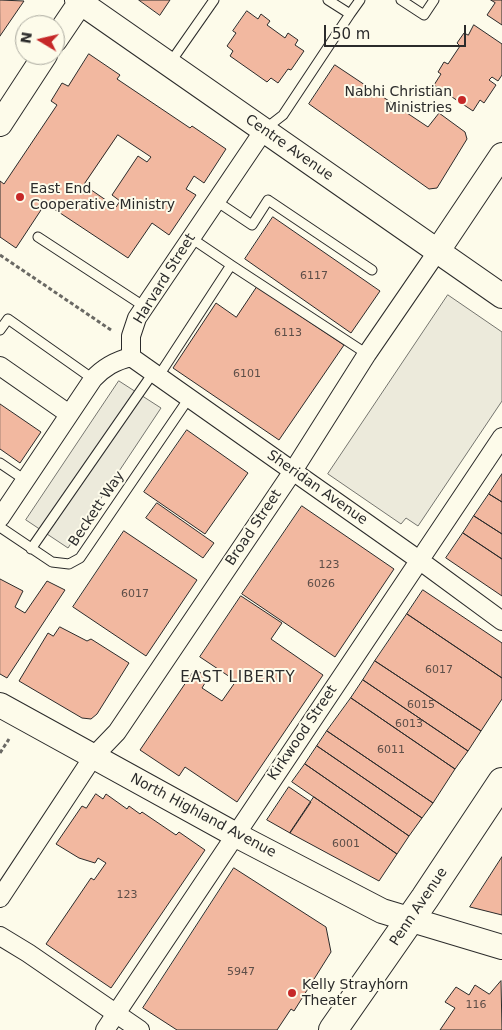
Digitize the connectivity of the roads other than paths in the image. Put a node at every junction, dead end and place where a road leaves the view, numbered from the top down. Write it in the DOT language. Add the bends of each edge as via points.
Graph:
graph roads {
  1 [pos="214,0"];
  2 [pos="328,0"];
  3 [pos="360,0"];
  4 [pos="401,0"];
  5 [pos="434,0"];
  6 [pos="79,1"];
  7 [pos="350,14"];
  8 [pos="65,24"];
  9 [pos="170,64"];
  10 [pos="38,65"];
  11 [pos="2,116"];
  12 [pos="264,130"];
  13 [pos="502,155"];
  14 [pos="216,201"];
  15 [pos="38,237"];
  16 [pos="191,238"];
  17 [pos="437,252"];
  18 [pos="231,265"];
  19 [pos="372,270"];
  20 [pos="502,296"];
  21 [pos="145,307"];
  22 [pos="4,317"];
  23 [pos="0,330"];
  24 [pos="367,354"];
  25 [pos="131,357"];
  26 [pos="0,366"];
  27 [pos="156,375"];
  28 [pos="93,378"];
  29 [pos="188,398"];
  30 [pos="69,414"];
  31 [pos="502,437"];
  32 [pos="0,463"];
  33 [pos="293,471"];
  34 [pos="25,480"];
  35 [pos="0,518"];
  36 [pos="0,527"];
  37 [pos="32,549"];
  38 [pos="419,560"];
  39 [pos="502,621"];
  40 [pos="0,705"];
  41 [pos="93,757"];
  42 [pos="502,782"];
  43 [pos="236,835"];
  44 [pos="0,898"];
  45 [pos="410,920"];
  46 [pos="0,936"];
  47 [pos="502,947"];
  48 [pos="116,1014"];
  49 [pos="105,1030"];
  50 [pos="140,1030"];
  51 [pos="333,1030"];
  1 -- 9 [label="lane"];
  2 -- 7 [label="lane"];
  3 -- 7 [label="lane"];
  4 -- 5 [label="lane" via="424,15"];
  6 -- 8 [label="main road"];
  6 -- 9 [label="main road, Centre Avenue"];
  7 -- 12 [label="lane" via="282,115"];
  9 -- 12 [label="main road, Centre Avenue"];
  10 -- 11 [label="main road"];
  12 -- 14 [label="street, Harvard Street"];
  12 -- 17 [label="main road, Centre Avenue"];
  13 -- 17 [label="main road, Broad Street"];
  14 -- 16 [label="street, Harvard Street"];
  14 -- 19 [label="lane" via="252,225 268,200"];
  15 -- 21 [label="lane"];
  16 -- 18 [label="lane"];
  16 -- 21 [label="street, Harvard Street"];
  17 -- 20 [label="main road, Centre Avenue"];
  17 -- 24 [label="street, Broad Street"];
  18 -- 24 [label="lane"];
  18 -- 27 [label="lane"];
  21 -- 25 [label="street, Harvard Street" via="131,336"];
  22 -- 23 [label="lane"];
  22 -- 28 [label="lane"];
  24 -- 33 [label="street, Broad Street"];
  25 -- 27 [label="street, Sheridan Avenue"];
  25 -- 28 [label="street" via="114,362"];
  26 -- 30 [label="street"];
  27 -- 29 [label="street, Sheridan Avenue"];
  27 -- 37 [label="lane"];
  28 -- 30 [label="street"];
  29 -- 33 [label="street, Sheridan Avenue"];
  29 -- 37 [label="lane, Beckett Way" via="80,558 69,564 52,562"];
  30 -- 34 [label="street"];
  31 -- 38 [label="street, Kirkwood Street"];
  32 -- 34 [label="lane"];
  33 -- 38 [label="street, Sheridan Avenue"];
  33 -- 41 [label="street, Broad Street" via="117,732"];
  34 -- 35 [label="street"];
  36 -- 37 [label="lane, Beckett Way"];
  38 -- 39 [label="street, Sheridan Avenue"];
  38 -- 43 [label="street, Kirkwood Street"];
  40 -- 41 [label="main road, North Highland Avenue"];
  41 -- 43 [label="main road, North Highland Avenue"];
  41 -- 44 [label="street, Broad Street"];
  42 -- 45 [label="main road, Penn Avenue"];
  43 -- 45 [label="main road, North Highland Avenue" via="382,911"];
  43 -- 48 [label="street, Kirkwood Street"];
  45 -- 47 [label="main road, North Highland Avenue"];
  45 -- 51 [label="main road, Penn Avenue"];
  46 -- 48 [label="street"];
  48 -- 49 [label="street, Kirkwood Street"];
  48 -- 50 [label="street"];
}
